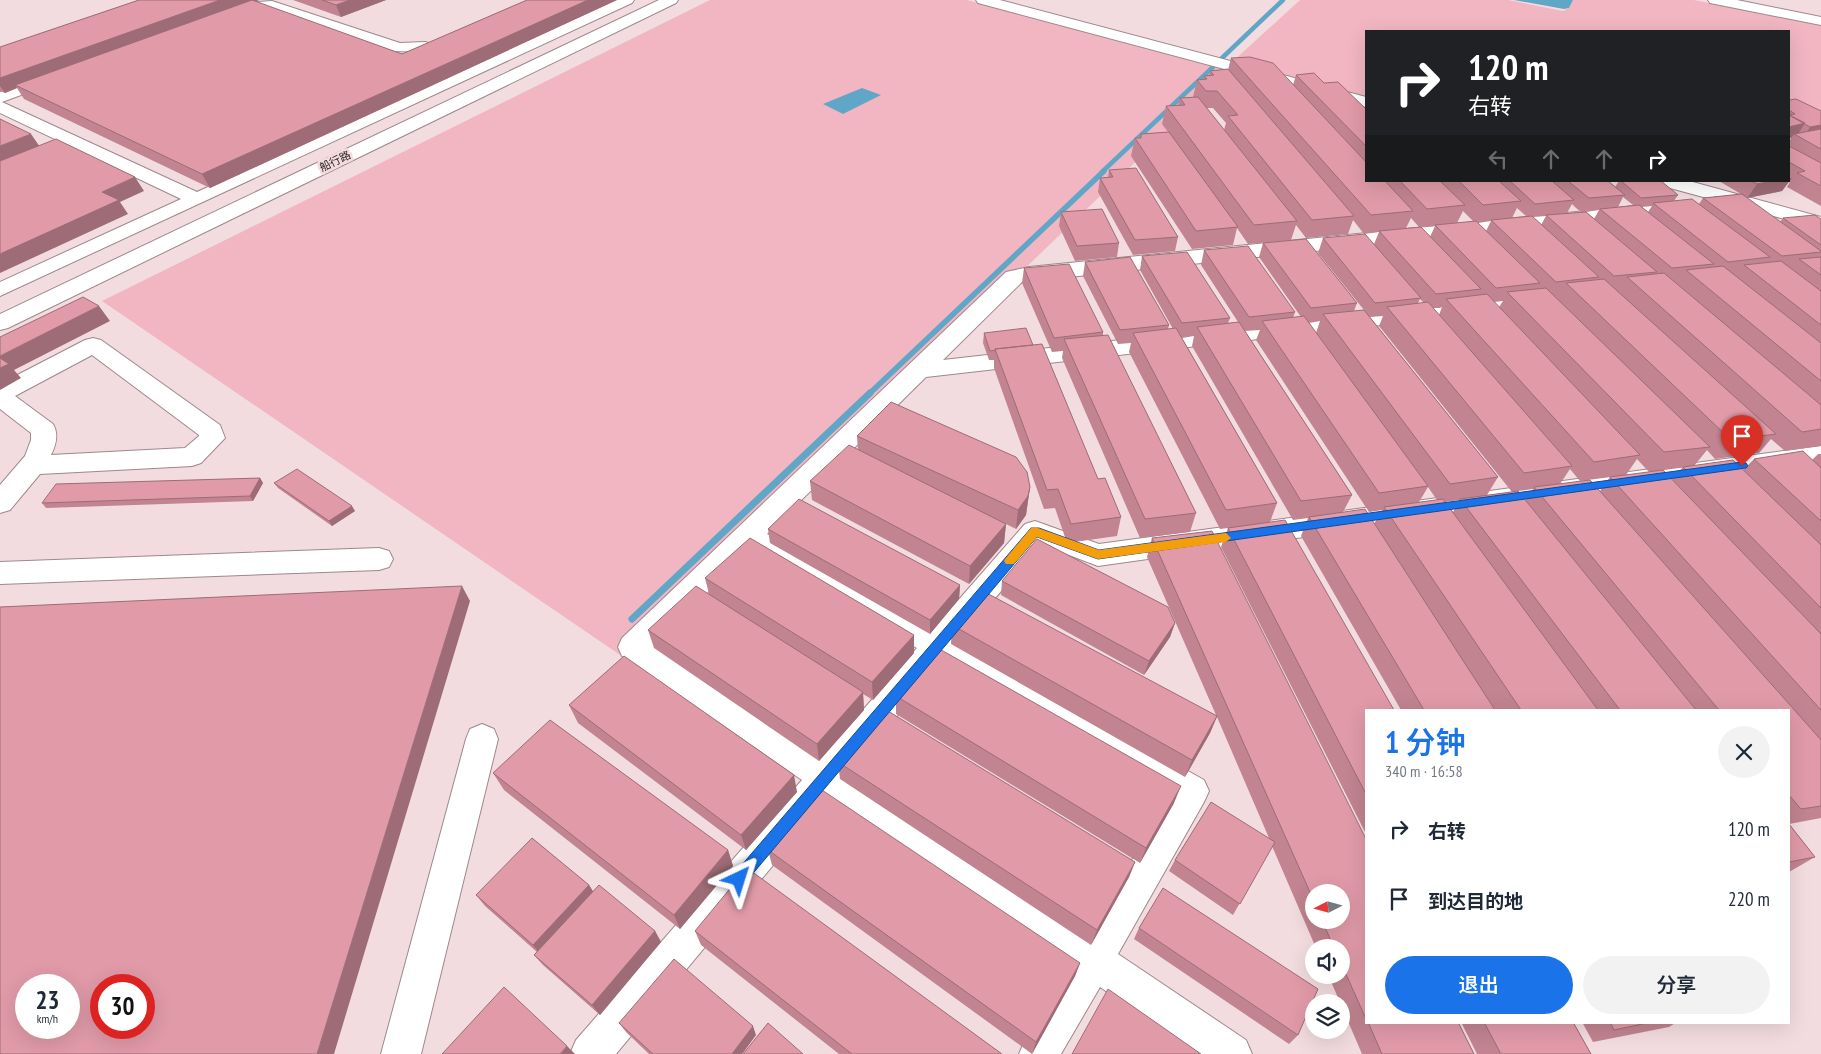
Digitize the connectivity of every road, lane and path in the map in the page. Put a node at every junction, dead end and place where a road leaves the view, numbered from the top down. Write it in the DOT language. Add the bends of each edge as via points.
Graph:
graph roads {
  1 [pos="627,0"];
  2 [pos="671,0"];
  3 [pos="983,0"];
  4 [pos="1715,0"];
  5 [pos="212,21"];
  6 [pos="1821,21"];
  7 [pos="440,51"];
  8 [pos="64,74"];
  9 [pos="0,98"];
  10 [pos="1365,102"];
  11 [pos="0,107"];
  12 [pos="75,142"];
  13 [pos="50,152"];
  14 [pos="1670,182"];
  15 [pos="197,199"];
  16 [pos="1742,202"];
  17 [pos="1821,222"];
  18 [pos="0,290"];
  19 [pos="1563,297"];
  20 [pos="0,323"];
  21 [pos="918,370"];
  22 [pos="0,396"];
  23 [pos="1821,455"];
  24 [pos="32,465"];
  25 [pos="0,503"];
  26 [pos="747,536"];
  27 [pos="379,559"];
  28 [pos="0,572"];
  29 [pos="939,644"];
  30 [pos="482,739"];
  31 [pos="826,777"];
  32 [pos="1093,959"];
  33 [pos="401,1054"];
  34 [pos="590,1054"];
  35 [pos="1039,1054"];
  36 [pos="1232,1054"];
  1 -- 15 [label="street"];
  2 -- 20 [label="street, 船行路"];
  3 -- 10 [label="street"];
  4 -- 6 [label="street"];
  5 -- 7 [label="street" via="249,7 272,5 399,48 425,47"];
  8 -- 9 [label="street"];
  11 -- 12 [label="street"];
  12 -- 13 [label="street"];
  12 -- 15 [label="street"];
  14 -- 16 [label="street"];
  15 -- 18 [label="street"];
  16 -- 17 [label="street"];
  16 -- 21 [label="street" via="1029,273 1014,277"];
  19 -- 21 [label="street"];
  21 -- 26 [label="street"];
  22 -- 24 [label="street" via="44,430 43,449"];
  22 -- 24 [label="street" via="94,345 211,431 212,438 192,457"];
  23 -- 29 [label="street" via="1098,555 1035,531"];
  24 -- 25 [label="street"];
  26 -- 29 [label="street"];
  26 -- 31 [label="street" via="634,647"];
  27 -- 28 [label="street"];
  29 -- 31 [label="street"];
  29 -- 32 [label="street" via="1192,791"];
  30 -- 33 [label="street"];
  31 -- 32 [label="street"];
  31 -- 34 [label="street"];
  32 -- 35 [label="street"];
  32 -- 36 [label="street"];
}
